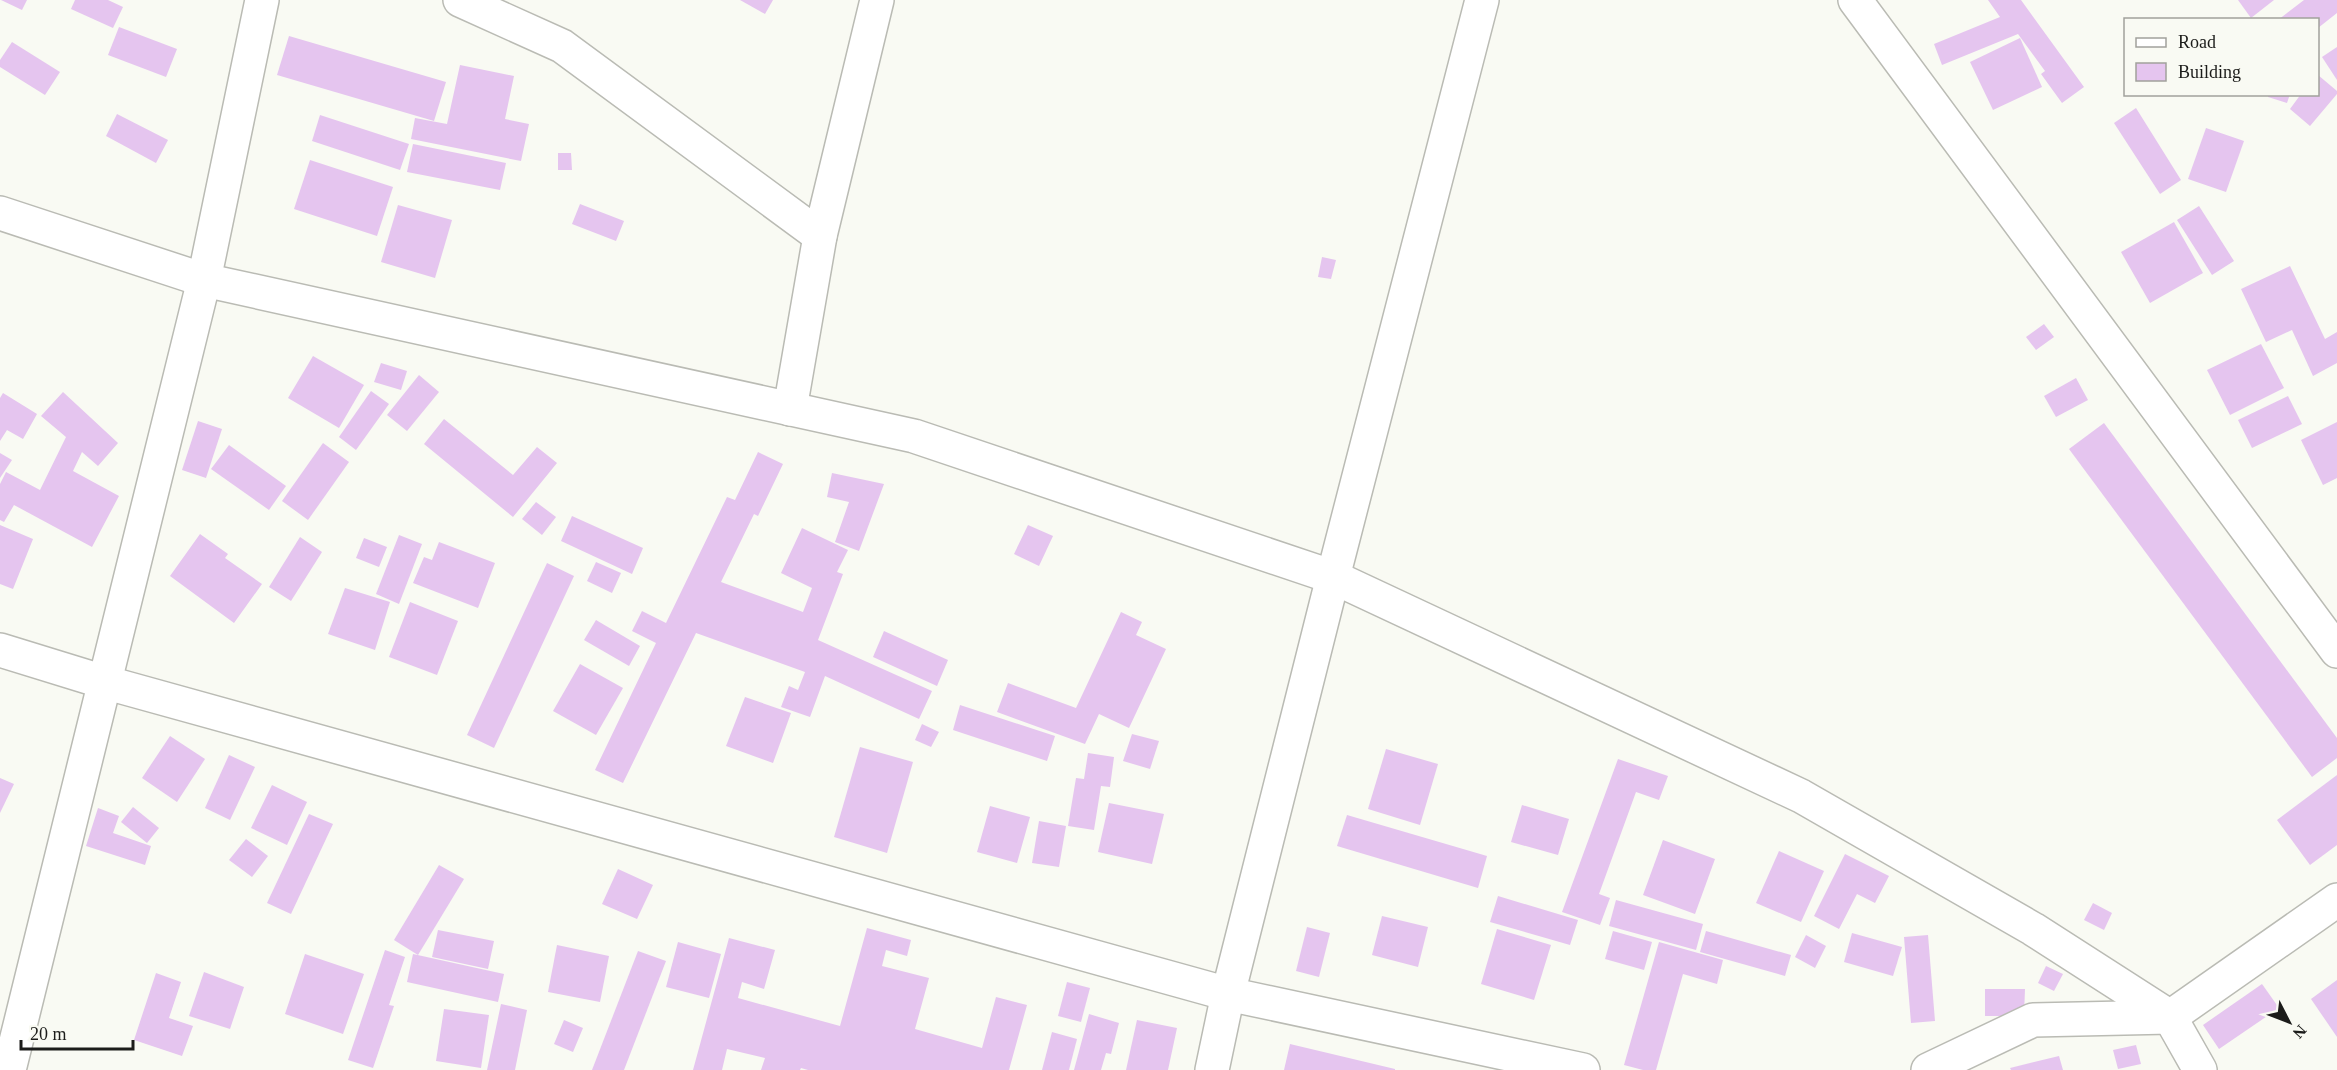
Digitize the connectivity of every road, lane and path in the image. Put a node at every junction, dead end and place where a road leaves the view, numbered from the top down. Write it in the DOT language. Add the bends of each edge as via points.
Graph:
graph roads {
  1 [pos="262,0"];
  2 [pos="460,0"];
  3 [pos="877,0"];
  4 [pos="1482,0"];
  5 [pos="1855,0"];
  6 [pos="0,213"];
  7 [pos="820,236"];
  8 [pos="204,280"];
  9 [pos="790,409"];
  10 [pos="1334,577"];
  11 [pos="0,650"];
  12 [pos="2337,651"];
  13 [pos="104,682"];
  14 [pos="2337,900"];
  15 [pos="1228,994"];
  16 [pos="2170,1017"];
  17 [pos="9,1070"];
  18 [pos="1212,1070"];
  19 [pos="1583,1070"];
  20 [pos="1928,1070"];
  21 [pos="2200,1070"];
  1 -- 8 [label="street"];
  2 -- 7 [label="street" via="562,46"];
  3 -- 7 [label="street"];
  4 -- 10 [label="street"];
  5 -- 12 [label="street"];
  6 -- 8 [label="street"];
  7 -- 9 [label="street"];
  8 -- 9 [label="street"];
  8 -- 13 [label="street"];
  9 -- 10 [label="street" via="914,436"];
  10 -- 15 [label="street"];
  10 -- 16 [label="street" via="1801,796 2033,930"];
  11 -- 13 [label="street"];
  13 -- 15 [label="street"];
  13 -- 17 [label="street"];
  14 -- 16 [label="street"];
  15 -- 18 [label="street"];
  15 -- 19 [label="street"];
  16 -- 20 [label="street" via="2033,1020"];
  16 -- 21 [label="street"];
}
